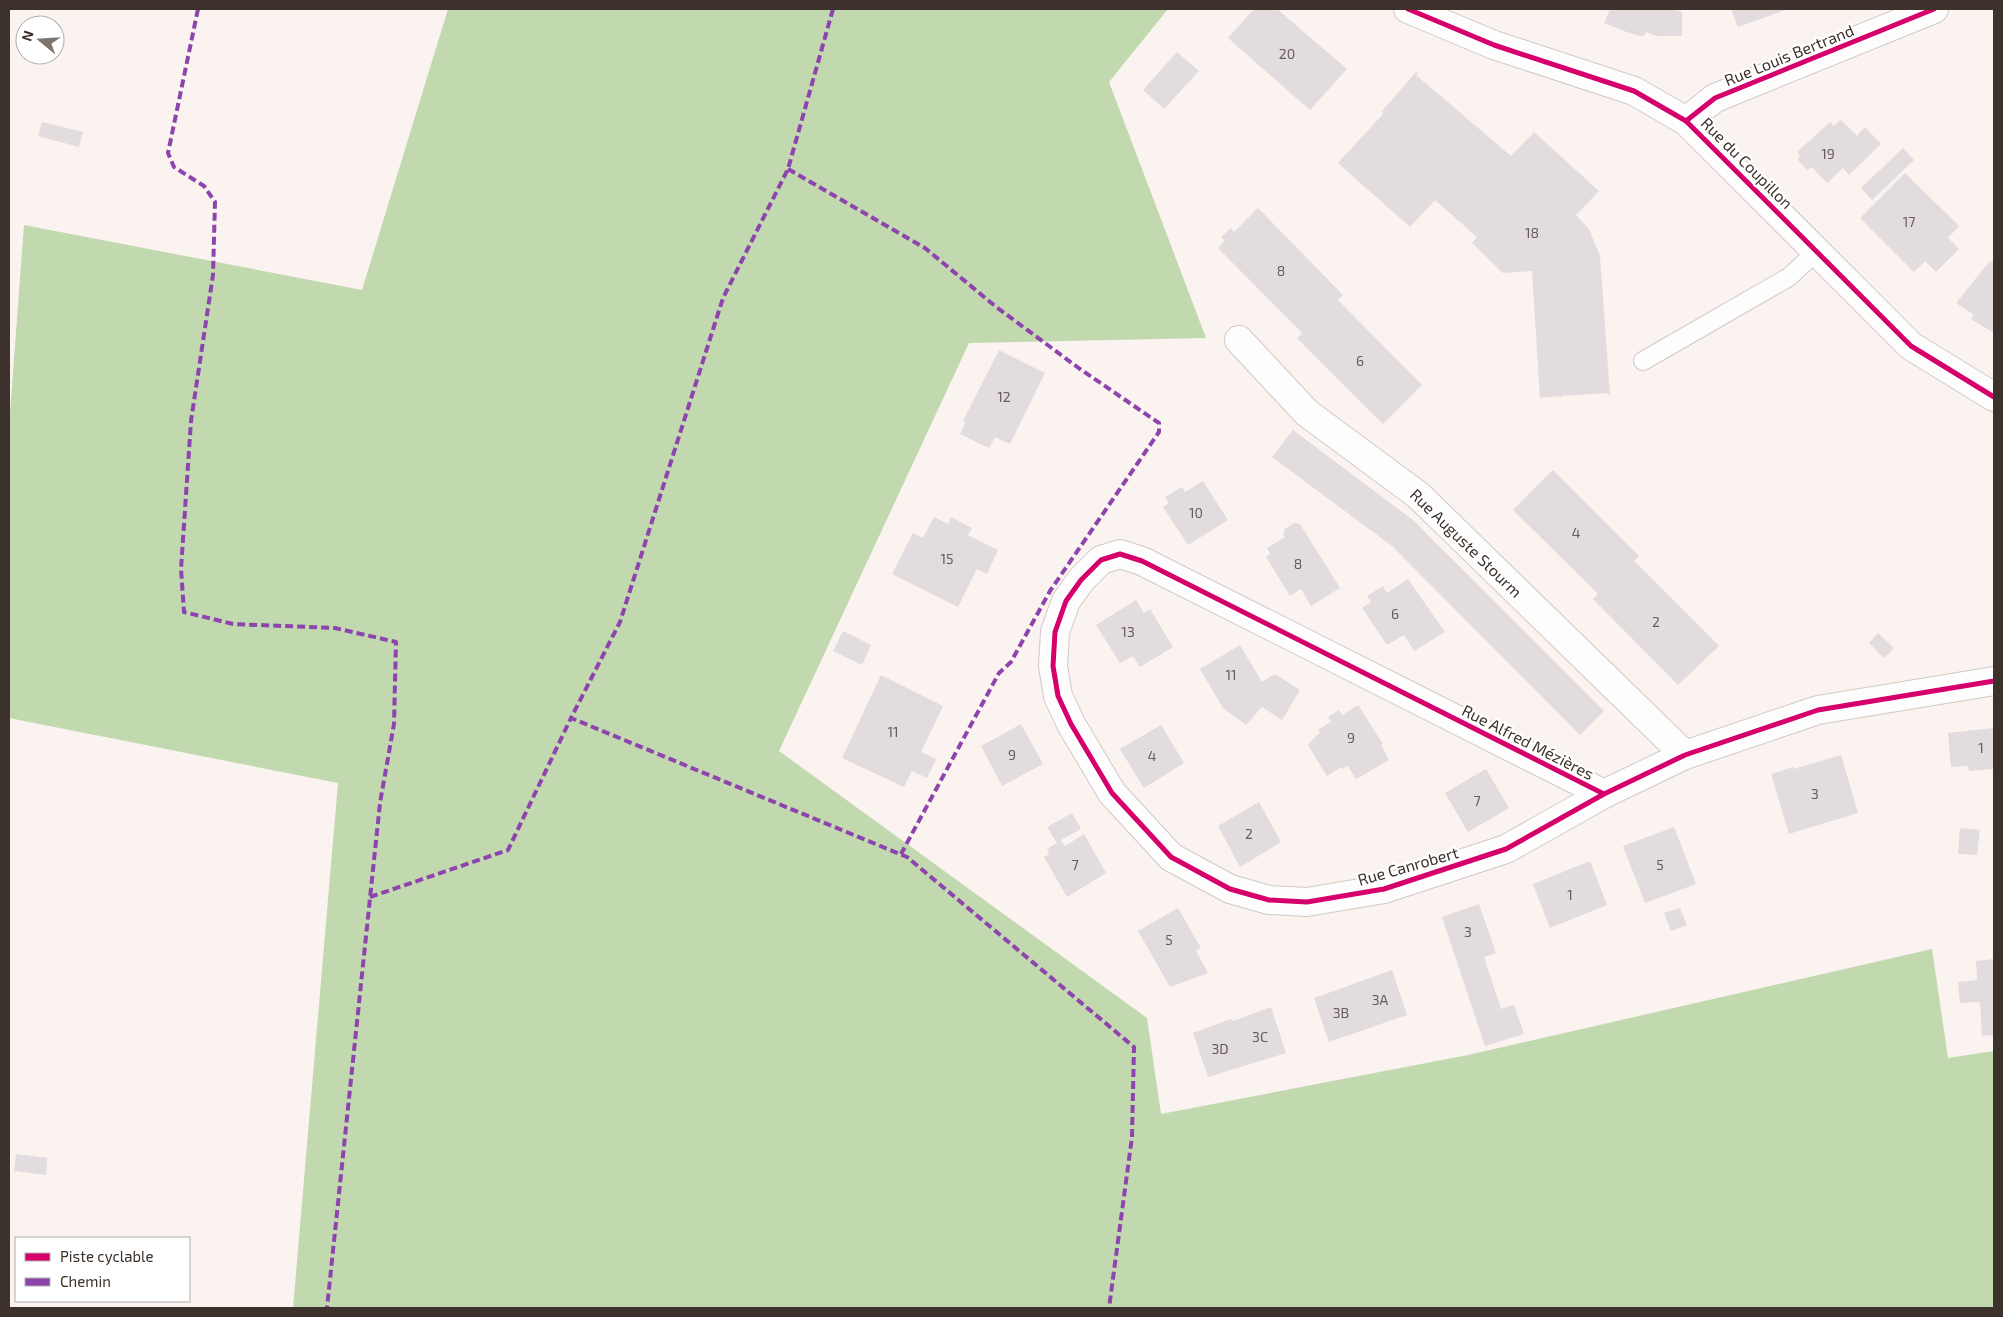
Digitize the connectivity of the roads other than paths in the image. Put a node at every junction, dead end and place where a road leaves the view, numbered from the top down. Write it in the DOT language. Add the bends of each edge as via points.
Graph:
graph roads {
  1 [pos="1408,9"];
  2 [pos="1934,9"];
  3 [pos="1686,121"];
  4 [pos="1817,251"];
  5 [pos="1239,340"];
  6 [pos="1643,361"];
  7 [pos="1994,397"];
  8 [pos="1100,560"];
  9 [pos="1994,681"];
  10 [pos="1685,755"];
  11 [pos="1604,794"];
  1 -- 3 [label="street, Rue du Coupillon" via="1494,45 1634,91"];
  2 -- 3 [label="street, Rue Louis Bertrand" via="1715,98"];
  3 -- 4 [label="street, Rue du Coupillon"];
  4 -- 6 [label="lane" via="1789,277"];
  4 -- 7 [label="street, Rue du Coupillon" via="1911,346"];
  5 -- 10 [label="street, Rue Auguste Stourm" via="1307,413 1418,495"];
  8 -- 11 [label="street, Rue Alfred Mézières" via="1120,554 1142,561"];
  8 -- 11 [label="street, Rue Canrobert" via="1066,601 1055,632 1053,666 1058,696 1112,794 1171,857 1230,889 1269,900 1307,902 1384,889 1506,849"];
  9 -- 10 [label="street, Rue Alfred Mézières" via="1818,710"];
  10 -- 11 [label="street, Rue Alfred Mézières"];
}
